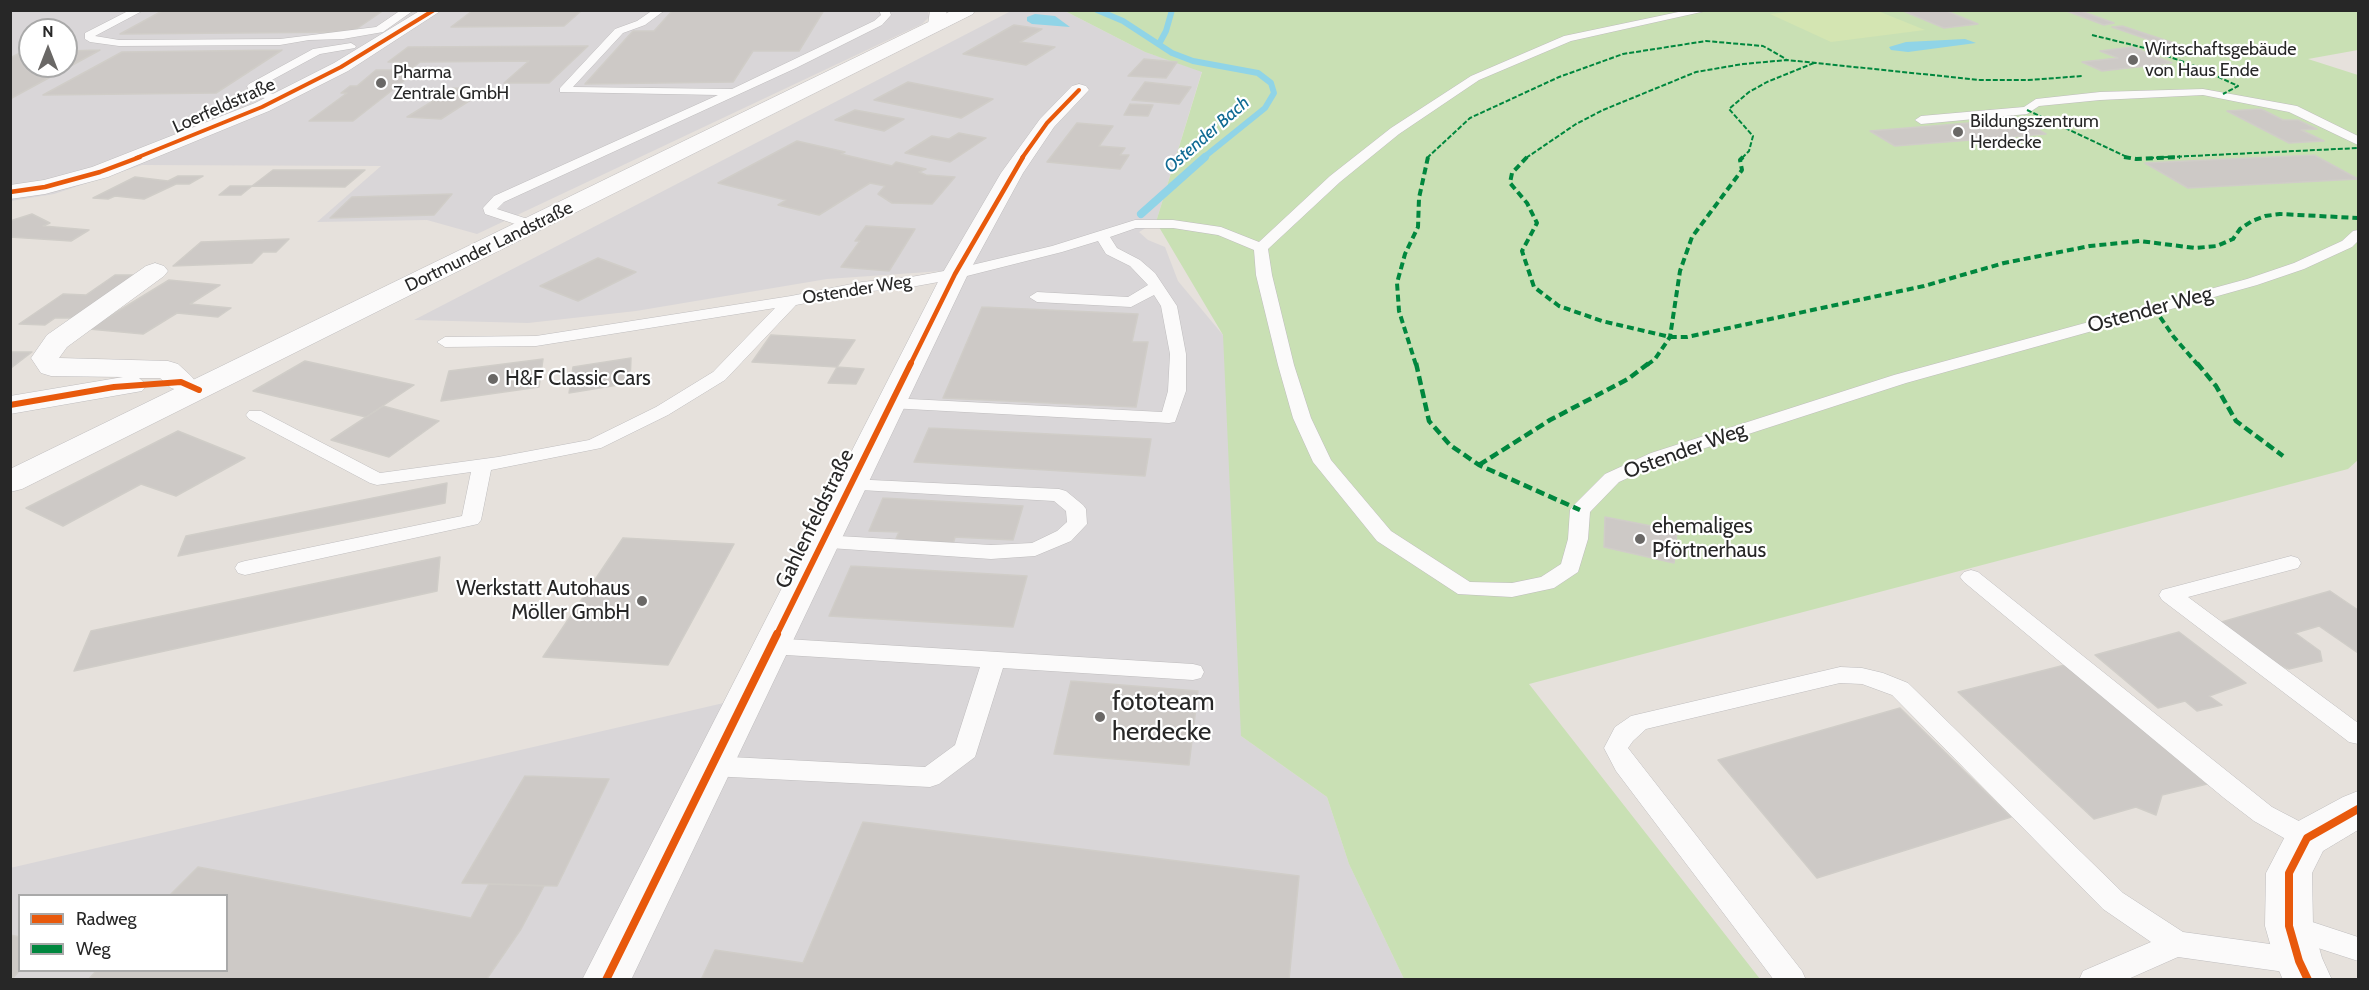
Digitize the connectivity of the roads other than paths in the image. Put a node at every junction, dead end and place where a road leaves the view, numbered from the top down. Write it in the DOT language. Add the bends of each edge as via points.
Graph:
graph roads {
  1 [pos="139,10"];
  2 [pos="409,10"];
  3 [pos="434,10"];
  4 [pos="660,10"];
  5 [pos="884,10"];
  6 [pos="1705,10"];
  7 [pos="966,11"];
  8 [pos="938,18"];
  9 [pos="280,42"];
  10 [pos="383,43"];
  11 [pos="1079,90"];
  12 [pos="735,92"];
  13 [pos="279,98"];
  14 [pos="1921,120"];
  15 [pos="2358,141"];
  16 [pos="10,192"];
  17 [pos="532,225"];
  18 [pos="1101,234"];
  19 [pos="2358,234"];
  20 [pos="1261,248"];
  21 [pos="155,271"];
  22 [pos="955,274"];
  23 [pos="1157,286"];
  24 [pos="1037,297"];
  25 [pos="791,301"];
  26 [pos="444,342"];
  27 [pos="190,386"];
  28 [pos="890,403"];
  29 [pos="10,405"];
  30 [pos="255,415"];
  31 [pos="482,465"];
  32 [pos="10,482"];
  33 [pos="850,485"];
  34 [pos="822,542"];
  35 [pos="2291,563"];
  36 [pos="245,568"];
  37 [pos="1971,577"];
  38 [pos="770,646"];
  39 [pos="994,660"];
  40 [pos="1193,672"];
  41 [pos="2358,735"];
  42 [pos="711,766"];
  43 [pos="2358,809"];
  44 [pos="2307,838"];
  45 [pos="2177,944"];
  46 [pos="2358,949"];
  47 [pos="2299,956"];
  48 [pos="606,980"];
  49 [pos="1792,980"];
  50 [pos="2093,980"];
  1 -- 9 [label="lane" via="89,35 90,39 119,43"];
  2 -- 9 [label="lane" via="379,30 364,34"];
  3 -- 10 [label="street, Loerfeldstraße"];
  4 -- 12 [label="lane" via="619,31 564,90"];
  5 -- 12 [label="lane" via="886,15 878,23"];
  6 -- 20 [label="lane" via="1568,38 1475,78 1395,131 1335,179"];
  7 -- 8 [label="street, Dortmunder Landstraße"];
  8 -- 17 [label="street, Dortmunder Landstraße"];
  9 -- 10 [label="lane"];
  10 -- 13 [label="street, Loerfeldstraße"];
  10 -- 13 [label="lane" via="317,51 253,86 256,93"];
  11 -- 22 [label="street, Gahlenfeldstraße" via="1047,123 1018,165"];
  12 -- 17 [label="lane" via="499,199 490,208"];
  13 -- 16 [label="street, Loerfeldstraße" via="99,172"];
  14 -- 15 [label="lane" via="2027,110 2036,103 2100,96 2203,92 2293,109"];
  17 -- 27 [label="street, Dortmunder Landstraße"];
  18 -- 20 [label="lane, Ostender Weg" via="1135,224 1173,224 1221,231"];
  18 -- 22 [label="lane, Ostender Weg"];
  18 -- 23 [label="lane" via="1111,251 1135,263"];
  19 -- 20 [label="lane, Ostender Weg" via="2347,244 2299,266 2252,282 1900,380 1658,457 1612,478 1580,510 1571,567 1547,583 1512,590 1467,589 1384,536 1322,462 1302,418 1286,365 1263,275"];
  21 -- 27 [label="street" via="57,341 45,358 51,367 168,370"];
  22 -- 25 [label="lane, Ostender Weg"];
  22 -- 28 [label="street, Gahlenfeldstraße"];
  23 -- 24 [label="lane" via="1131,302"];
  23 -- 28 [label="lane" via="1169,306 1178,354 1177,391 1169,418"];
  25 -- 26 [label="lane, Ostender Weg" via="536,341"];
  25 -- 31 [label="lane" via="719,375 662,411 594,444"];
  27 -- 29 [label="street" via="114,387"];
  27 -- 32 [label="street, Dortmunder Landstraße"];
  28 -- 33 [label="street, Gahlenfeldstraße"];
  30 -- 31 [label="lane" via="377,479"];
  31 -- 36 [label="lane" via="471,520"];
  33 -- 34 [label="street, Gahlenfeldstraße"];
  33 -- 34 [label="lane" via="1059,495 1076,509 1077,524 1064,536 1035,549 990,552"];
  34 -- 38 [label="street, Gahlenfeldstraße"];
  35 -- 41 [label="lane" via="2170,595"];
  37 -- 44 [label="lane" via="2240,797"];
  38 -- 39 [label="lane"];
  38 -- 42 [label="street, Gahlenfeldstraße"];
  39 -- 40 [label="lane"];
  39 -- 42 [label="lane" via="966,750 930,777"];
  42 -- 48 [label="street, Gahlenfeldstraße"];
  43 -- 44 [label="street"];
  44 -- 47 [label="street" via="2289,873"];
  45 -- 47 [label="lane"];
  45 -- 49 [label="lane" via="2113,902 1900,689 1883,681 1840,675 1639,722 1624,734 1616,748 1625,764"];
  45 -- 50 [label="lane"];
  46 -- 47 [label="lane"];
}
